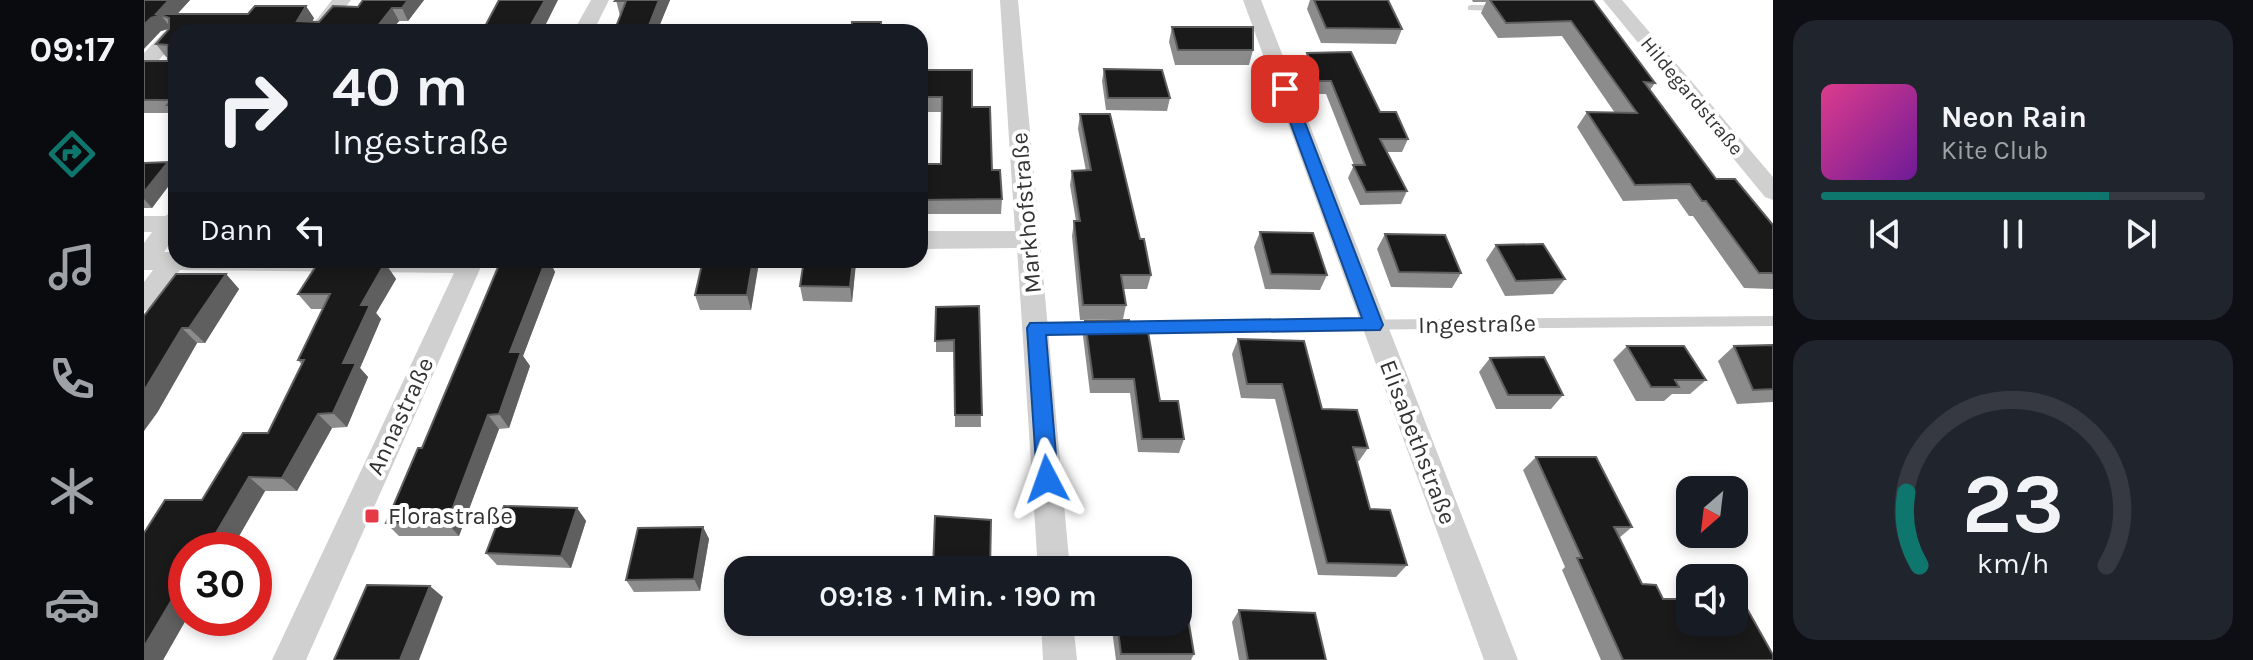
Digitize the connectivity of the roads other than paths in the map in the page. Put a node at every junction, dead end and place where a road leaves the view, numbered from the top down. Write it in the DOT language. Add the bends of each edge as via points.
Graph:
graph roads {
  1 [pos="342,0"];
  2 [pos="600,0"];
  3 [pos="1009,0"];
  4 [pos="1252,0"];
  5 [pos="1612,6"];
  6 [pos="1471,8"];
  7 [pos="1516,8"];
  8 [pos="323,24"];
  9 [pos="587,24"];
  10 [pos="168,39"];
  11 [pos="144,65"];
  12 [pos="165,66"];
  13 [pos="1773,192"];
  14 [pos="168,222"];
  15 [pos="144,224"];
  16 [pos="168,231"];
  17 [pos="1026,239"];
  18 [pos="928,240"];
  19 [pos="144,261"];
  20 [pos="168,262"];
  21 [pos="169,268"];
  22 [pos="468,268"];
  23 [pos="144,301"];
  24 [pos="1773,321"];
  25 [pos="1374,325"];
  26 [pos="1036,328"];
  27 [pos="1053,556"];
  28 [pos="1058,636"];
  29 [pos="289,660"];
  30 [pos="1060,660"];
  31 [pos="1501,660"];
  1 -- 8 [label="street"];
  2 -- 9 [label="street"];
  3 -- 17 [label="street, Markhofstraße"];
  4 -- 25 [label="street, Elisabethstraße"];
  5 -- 13 [label="street, Hildegardstraße"];
  6 -- 7 [label="lane"];
  10 -- 11 [label="street"];
  11 -- 12 [label="street"];
  14 -- 15 [label="street"];
  16 -- 19 [label="street"];
  17 -- 18 [label="street"];
  17 -- 26 [label="street, Markhofstraße"];
  19 -- 20 [label="street"];
  21 -- 23 [label="street"];
  22 -- 29 [label="street, Annastraße"];
  24 -- 25 [label="lane, Ingestraße"];
  25 -- 26 [label="lane, Ingestraße"];
  25 -- 31 [label="street, Elisabethstraße"];
  26 -- 27 [label="street, Markhofstraße"];
  28 -- 30 [label="street"];
}
